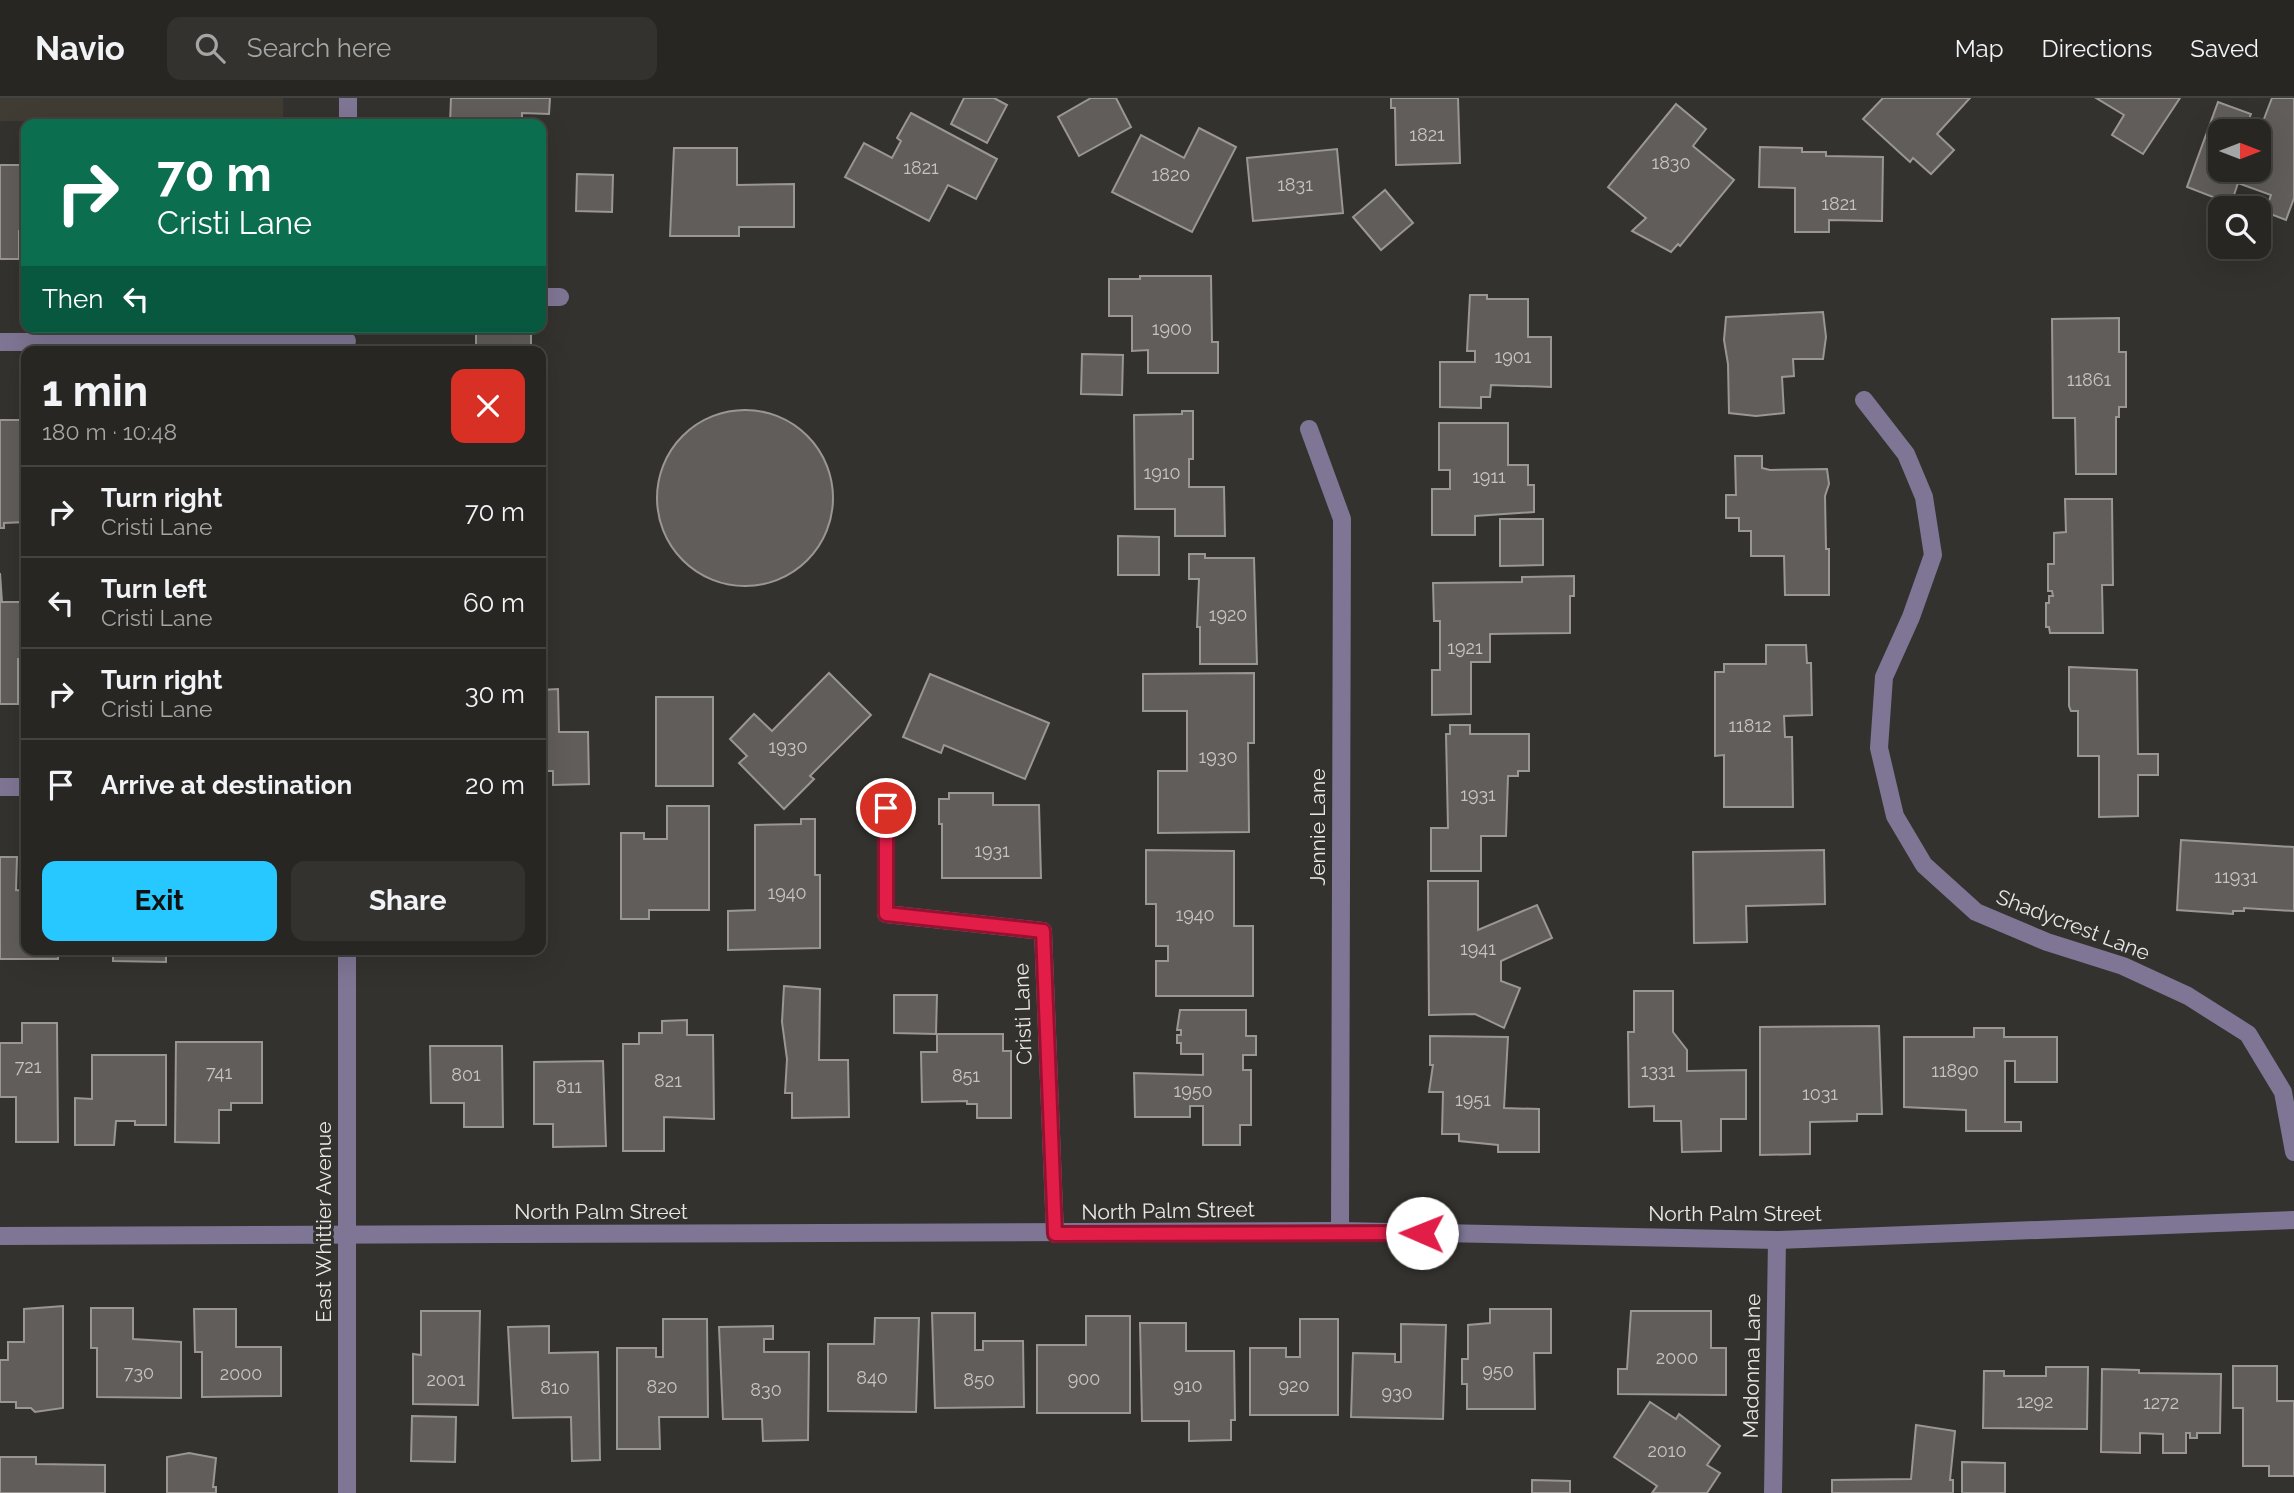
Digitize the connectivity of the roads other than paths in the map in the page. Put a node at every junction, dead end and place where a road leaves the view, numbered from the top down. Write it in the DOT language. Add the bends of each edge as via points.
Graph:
graph roads {
  1 [pos="348,98"];
  2 [pos="348,119"];
  3 [pos="560,296"];
  4 [pos="546,297"];
  5 [pos="347,340"];
  6 [pos="0,342"];
  7 [pos="1864,400"];
  8 [pos="1309,429"];
  9 [pos="0,787"];
  10 [pos="21,787"];
  11 [pos="886,808"];
  12 [pos="347,955"];
  13 [pos="2294,1152"];
  14 [pos="2294,1220"];
  15 [pos="1340,1231"];
  16 [pos="1055,1234"];
  17 [pos="346,1235"];
  18 [pos="0,1236"];
  19 [pos="1777,1240"];
  20 [pos="347,1493"];
  21 [pos="1773,1493"];
  1 -- 2 [label="street"];
  3 -- 4 [label="street"];
  5 -- 6 [label="street"];
  7 -- 13 [label="street, Shadycrest Lane" via="1906,454 1924,497 1933,555 1884,677 1879,748 1895,816 1924,865 1976,912 2047,942 2123,966 2188,996 2248,1034 2283,1092"];
  8 -- 15 [label="street, Jennie Lane" via="1342,519"];
  9 -- 10 [label="street"];
  11 -- 16 [label="street, Cristi Lane" via="886,914 1043,931"];
  12 -- 17 [label="street, East Whittier Avenue"];
  14 -- 19 [label="street, North Palm Street"];
  15 -- 16 [label="street, North Palm Street"];
  15 -- 19 [label="street, North Palm Street"];
  16 -- 17 [label="street, North Palm Street"];
  17 -- 18 [label="street, North Palm Street"];
  17 -- 20 [label="street, East Whittier Avenue"];
  19 -- 21 [label="street, Madonna Lane"];
}
